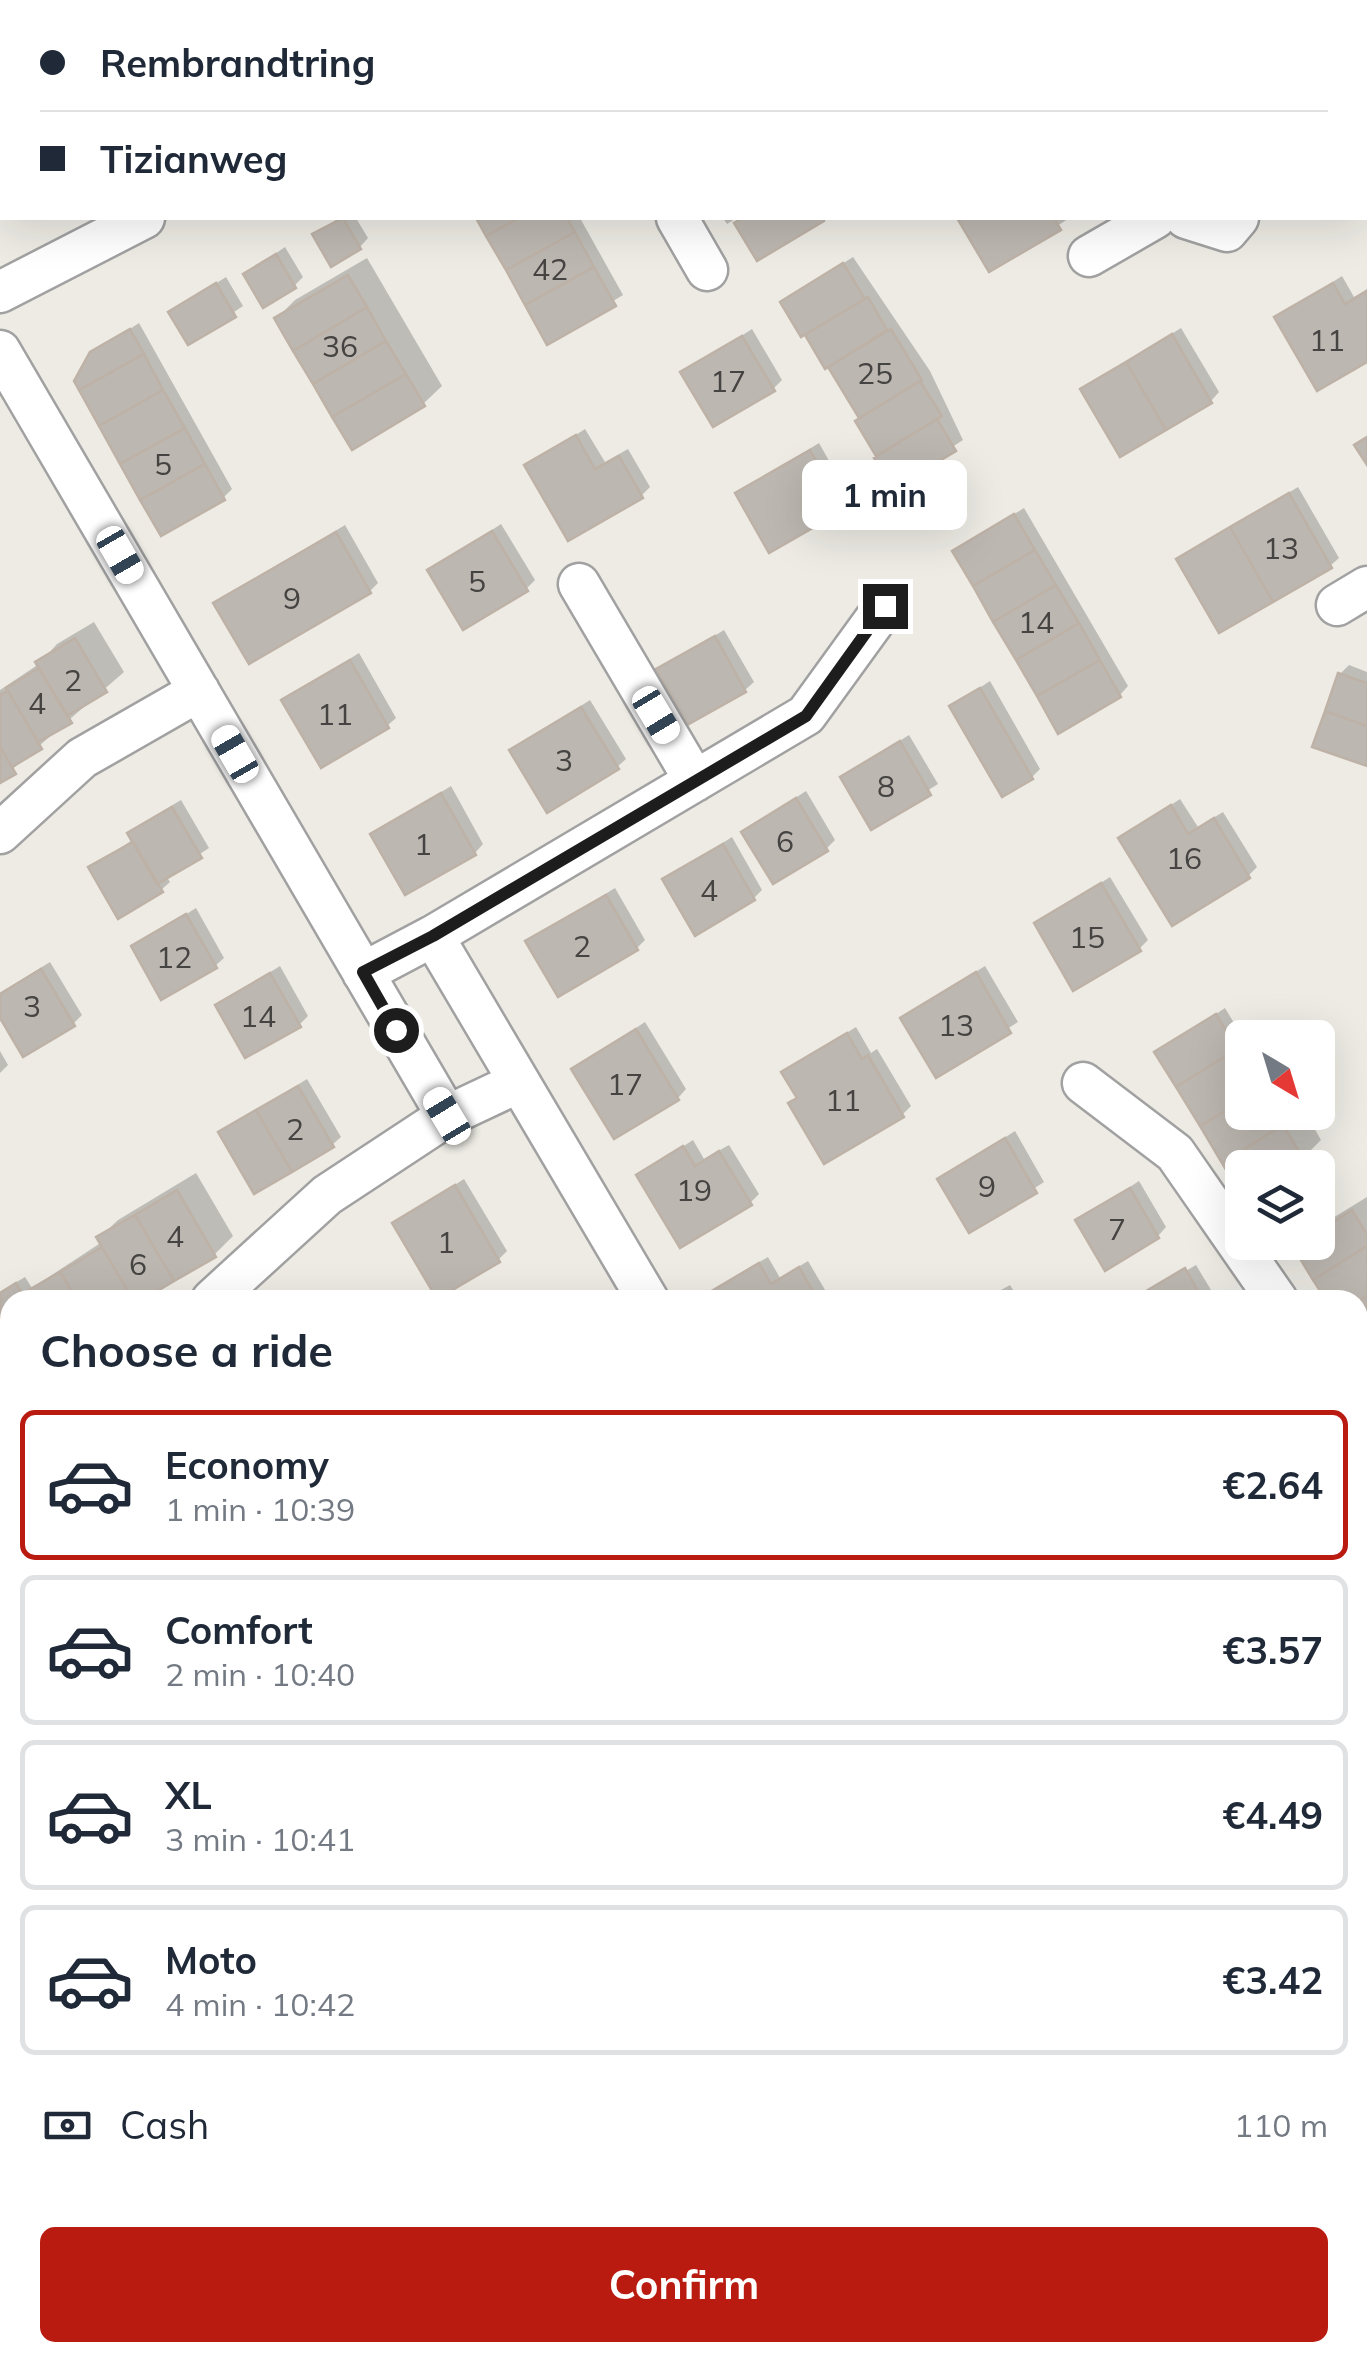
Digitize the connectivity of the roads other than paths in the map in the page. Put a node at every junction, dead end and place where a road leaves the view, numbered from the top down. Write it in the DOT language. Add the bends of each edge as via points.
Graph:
graph roads {
  1 [pos="140,220"];
  2 [pos="677,220"];
  3 [pos="1151,220"];
  4 [pos="1202,220"];
  5 [pos="1233,224"];
  6 [pos="1089,256"];
  7 [pos="707,270"];
  8 [pos="0,292"];
  9 [pos="0,351"];
  10 [pos="579,584"];
  11 [pos="885,606"];
  12 [pos="199,691"];
  13 [pos="695,781"];
  14 [pos="0,833"];
  15 [pos="433,936"];
  16 [pos="363,972"];
  17 [pos="520,1082"];
  18 [pos="1083,1082"];
  19 [pos="447,1116"];
  20 [pos="223,1290"];
  21 [pos="642,1290"];
  22 [pos="1270,1290"];
  1 -- 8 [label="street"];
  2 -- 7 [label="street"];
  3 -- 6 [label="street"];
  4 -- 5 [label="street"];
  9 -- 12 [label="street"];
  10 -- 13 [label="street"];
  11 -- 13 [label="street" via="806,716"];
  12 -- 14 [label="street" via="82,758"];
  12 -- 16 [label="street"];
  13 -- 15 [label="street"];
  15 -- 16 [label="street"];
  15 -- 17 [label="street"];
  16 -- 19 [label="street"];
  17 -- 19 [label="street"];
  17 -- 21 [label="street"];
  18 -- 22 [label="street" via="1175,1153"];
  19 -- 20 [label="street" via="327,1195"];
}
